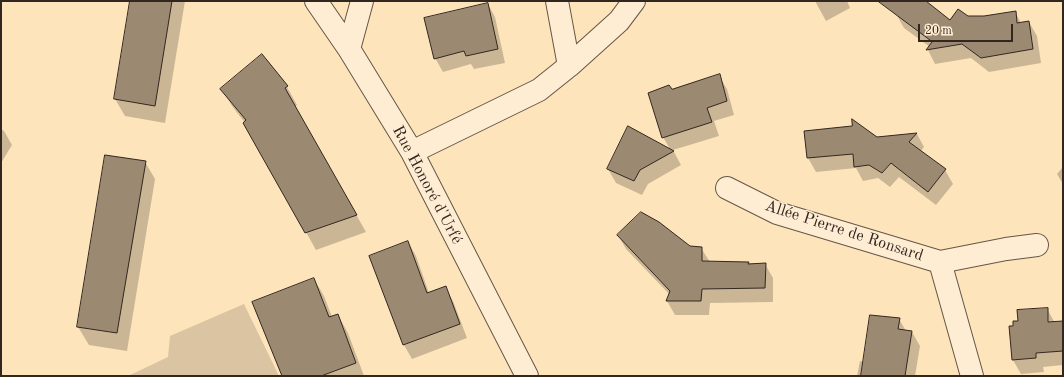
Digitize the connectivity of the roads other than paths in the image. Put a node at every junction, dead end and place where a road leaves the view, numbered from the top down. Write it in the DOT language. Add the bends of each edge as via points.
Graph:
graph roads {
  1 [pos="316,1"];
  2 [pos="362,1"];
  3 [pos="557,1"];
  4 [pos="634,1"];
  5 [pos="349,49"];
  6 [pos="569,66"];
  7 [pos="412,152"];
  8 [pos="727,188"];
  9 [pos="1037,245"];
  10 [pos="940,262"];
  11 [pos="527,376"];
  12 [pos="972,376"];
  1 -- 5 [label="street, Rue Honoré d'Urfé"];
  2 -- 5 [label="street"];
  3 -- 6 [label="street"];
  4 -- 6 [label="street" via="619,21"];
  5 -- 7 [label="street, Rue Honoré d'Urfé"];
  6 -- 7 [label="street" via="539,90"];
  7 -- 11 [label="street, Rue Honoré d'Urfé"];
  8 -- 10 [label="street, Allée Pierre de Ronsard" via="777,213"];
  9 -- 10 [label="street, Allée Pierre de Ronsard"];
  10 -- 12 [label="street, Allée Pierre de Ronsard"];
}
